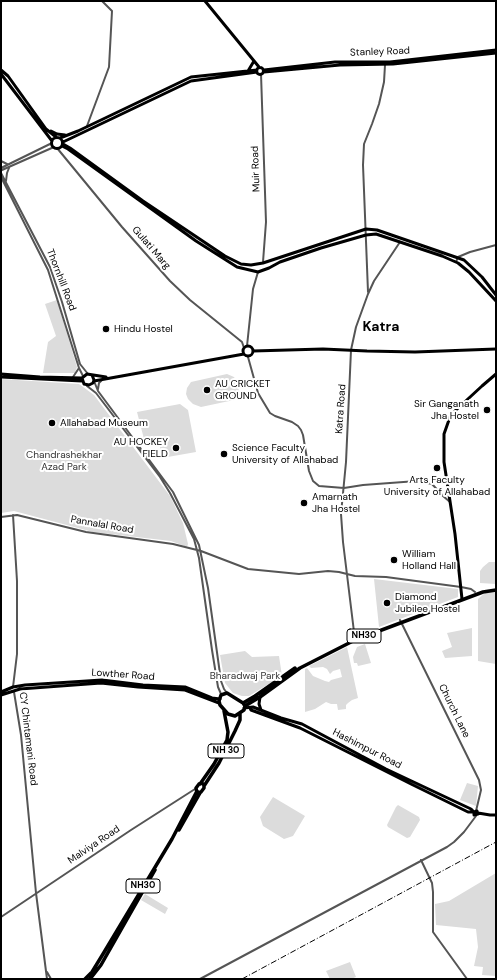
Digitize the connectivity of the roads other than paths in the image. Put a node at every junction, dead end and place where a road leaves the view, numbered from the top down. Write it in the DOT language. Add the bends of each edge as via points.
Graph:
graph roads {
  1 [pos="102,1"];
  2 [pos="205,1"];
  3 [pos="496,50"];
  4 [pos="496,54"];
  5 [pos="254,61"];
  6 [pos="385,63"];
  7 [pos="1,70"];
  8 [pos="258,70"];
  9 [pos="248,71"];
  10 [pos="263,72"];
  11 [pos="1,74"];
  12 [pos="87,127"];
  13 [pos="46,129"];
  14 [pos="68,135"];
  15 [pos="58,138"];
  16 [pos="52,142"];
  17 [pos="62,144"];
  18 [pos="55,148"];
  19 [pos="1,161"];
  20 [pos="9,166"];
  21 [pos="1,170"];
  22 [pos="1,177"];
  23 [pos="1,181"];
  24 [pos="5,183"];
  25 [pos="366,229"];
  26 [pos="366,234"];
  27 [pos="402,240"];
  28 [pos="496,245"];
  29 [pos="458,257"];
  30 [pos="456,262"];
  31 [pos="265,263"];
  32 [pos="254,264"];
  33 [pos="266,269"];
  34 [pos="257,271"];
  35 [pos="368,294"];
  36 [pos="496,295"];
  37 [pos="496,301"];
  38 [pos="246,347"];
  39 [pos="496,349"];
  40 [pos="351,350"];
  41 [pos="253,351"];
  42 [pos="244,354"];
  43 [pos="248,357"];
  44 [pos="79,368"];
  45 [pos="88,374"];
  46 [pos="496,374"];
  47 [pos="1,375"];
  48 [pos="92,375"];
  49 [pos="72,378"];
  50 [pos="83,378"];
  51 [pos="110,378"];
  52 [pos="102,379"];
  53 [pos="94,381"];
  54 [pos="87,385"];
  55 [pos="98,391"];
  56 [pos="344,488"];
  57 [pos="450,503"];
  58 [pos="13,515"];
  59 [pos="1,517"];
  60 [pos="198,550"];
  61 [pos="201,551"];
  62 [pos="346,573"];
  63 [pos="461,587"];
  64 [pos="496,589"];
  65 [pos="475,592"];
  66 [pos="462,598"];
  67 [pos="400,620"];
  68 [pos="354,639"];
  69 [pos="13,689"];
  70 [pos="1,692"];
  71 [pos="227,693"];
  72 [pos="1,695"];
  73 [pos="260,697"];
  74 [pos="220,699"];
  75 [pos="244,706"];
  76 [pos="250,708"];
  77 [pos="261,710"];
  78 [pos="224,711"];
  79 [pos="240,713"];
  80 [pos="384,769"];
  81 [pos="200,784"];
  82 [pos="204,786"];
  83 [pos="198,791"];
  84 [pos="476,813"];
  85 [pos="496,815"];
  86 [pos="421,860"];
  87 [pos="36,893"];
  88 [pos="1,917"];
  89 [pos="46,971"];
  90 [pos="47,979"];
  91 [pos="51,979"];
  92 [pos="85,979"];
  93 [pos="90,979"];
  94 [pos="200,979"];
  95 [pos="466,979"];
  1 -- 12 [label="street" via="112,11 109,67"];
  2 -- 5 [label="main road"];
  3 -- 6 [label="main road, Stanley Road"];
  4 -- 6 [label="main road, Stanley Road"];
  5 -- 8 [label="main road"];
  5 -- 9 [label="main road"];
  6 -- 10 [label="main road, Stanley Road"];
  6 -- 25 [label="street" via="379,104 364,144"];
  7 -- 13 [label="main road"];
  8 -- 9 [label="main road"];
  8 -- 10 [label="main road"];
  8 -- 10 [label="main road" via="263,68"];
  8 -- 17 [label="main road" via="191,81"];
  9 -- 12 [label="main road" via="191,78"];
  10 -- 31 [label="street, Muir Road"];
  11 -- 16 [label="main road"];
  12 -- 14 [label="main road"];
  13 -- 14 [label="main road"];
  13 -- 15 [label="main road"];
  14 -- 15 [label="main road"];
  15 -- 16 [label="main road"];
  15 -- 17 [label="main road"];
  16 -- 18 [label="main road"];
  16 -- 20 [label="street"];
  17 -- 18 [label="main road"];
  17 -- 32 [label="main road" via="225,256 240,264"];
  17 -- 34 [label="main road" via="219,257 236,267"];
  18 -- 20 [label="street"];
  18 -- 38 [label="street, Gulati Marg" via="170,281"];
  19 -- 20 [label="street"];
  20 -- 21 [label="street"];
  20 -- 24 [label="street"];
  21 -- 24 [label="street, Thornhill Road"];
  22 -- 24 [label="street, Thornhill Road"];
  23 -- 24 [label="street"];
  24 -- 44 [label="street, Thornhill Road" via="48,270"];
  24 -- 45 [label="street, Thornhill Road" via="50,267 80,364"];
  25 -- 26 [label="street"];
  25 -- 27 [label="main road" via="377,230"];
  25 -- 31 [label="main road"];
  26 -- 27 [label="main road"];
  26 -- 33 [label="main road"];
  26 -- 35 [label="street"];
  27 -- 29 [label="main road"];
  27 -- 30 [label="main road"];
  27 -- 35 [label="street, Katra Road"];
  28 -- 29 [label="street"];
  29 -- 30 [label="street"];
  29 -- 36 [label="main road" via="472,267"];
  30 -- 37 [label="main road"];
  31 -- 32 [label="main road"];
  31 -- 33 [label="main road" via="268,267"];
  32 -- 34 [label="main road" via="253,267"];
  33 -- 34 [label="main road"];
  34 -- 38 [label="street"];
  35 -- 40 [label="street, Katra Road"];
  38 -- 41 [label="main road"];
  38 -- 42 [label="main road"];
  39 -- 40 [label="main road" via="418,352"];
  40 -- 41 [label="main road"];
  40 -- 56 [label="street, Katra Road"];
  41 -- 43 [label="main road"];
  42 -- 43 [label="main road"];
  42 -- 51 [label="main road"];
  43 -- 56 [label="street" via="258,393 270,413 292,422 301,430 313,481 319,486"];
  44 -- 49 [label="street"];
  44 -- 50 [label="street, Thornhill Road"];
  45 -- 48 [label="main road"];
  45 -- 50 [label="main road"];
  46 -- 57 [label="main road" via="456,410 446,426 444,462"];
  47 -- 49 [label="main road"];
  47 -- 50 [label="main road"];
  48 -- 51 [label="main road"];
  48 -- 53 [label="main road"];
  49 -- 50 [label="main road"];
  50 -- 54 [label="main road"];
  51 -- 52 [label="main road"];
  52 -- 53 [label="main road"];
  52 -- 55 [label="street"];
  53 -- 54 [label="main road"];
  53 -- 55 [label="street"];
  54 -- 60 [label="street" via="96,393 160,477"];
  55 -- 61 [label="street" via="173,492"];
  56 -- 57 [label="street" via="417,481 432,484"];
  56 -- 62 [label="street, Katra Road" via="341,514"];
  57 -- 63 [label="main road"];
  58 -- 59 [label="street, Pannalal Road"];
  58 -- 60 [label="street, Pannalal Road" via="86,532"];
  58 -- 69 [label="street, CY Chintamani Road" via="17,654"];
  60 -- 61 [label="street, Pannalal Road"];
  60 -- 74 [label="street"];
  61 -- 62 [label="street, Pannalal Road" via="248,569 299,574 328,571"];
  61 -- 71 [label="street" via="221,680"];
  62 -- 63 [label="street, Pannalal Road"];
  62 -- 68 [label="street, Katra Road"];
  63 -- 65 [label="street, Pannalal Road"];
  63 -- 66 [label="main road"];
  64 -- 65 [label="highway"];
  64 -- 66 [label="highway"];
  65 -- 66 [label="highway"];
  66 -- 67 [label="highway"];
  67 -- 68 [label="highway"];
  67 -- 84 [label="street, Church Lane" via="479,780 481,790"];
  68 -- 73 [label="highway, NH30" via="307,663"];
  68 -- 75 [label="highway" via="299,665"];
  69 -- 70 [label="main road, Lowther Road"];
  69 -- 72 [label="main road, Lowther Road"];
  69 -- 74 [label="main road, Lowther Road" via="109,683 185,690"];
  69 -- 87 [label="street, CY Chintamani Road" via="21,735"];
  71 -- 74 [label="highway"];
  71 -- 75 [label="highway"];
  73 -- 75 [label="highway, NH30"];
  73 -- 77 [label="main road"];
  74 -- 78 [label="highway"];
  75 -- 76 [label="main road"];
  75 -- 79 [label="highway, NH30"];
  76 -- 77 [label="main road, Hashimpur Road"];
  76 -- 80 [label="main road" via="300,728"];
  77 -- 80 [label="main road, Hashimpur Road" via="302,724"];
  78 -- 79 [label="highway" via="233,716"];
  78 -- 81 [label="highway, NH 30" via="227,740"];
  79 -- 82 [label="highway, NH 30" via="236,732"];
  80 -- 84 [label="main road, Hashimpur Road"];
  80 -- 85 [label="main road" via="476,812"];
  81 -- 82 [label="highway" via="203,783"];
  81 -- 83 [label="highway, NH 30"];
  82 -- 83 [label="highway, NH 30"];
  83 -- 87 [label="street, Malviya Road" via="131,830"];
  83 -- 92 [label="highway, NH30" via="103,954"];
  83 -- 93 [label="highway, NH30" via="101,965"];
  84 -- 85 [label="main road"];
  84 -- 86 [label="street" via="454,842"];
  86 -- 94 [label="street"];
  86 -- 95 [label="street" via="432,883 433,932"];
  87 -- 88 [label="street, Malviya Road"];
  87 -- 89 [label="street, CY Chintamani Road"];
  89 -- 90 [label="street, CY Chintamani Road"];
  89 -- 91 [label="street"];
}
